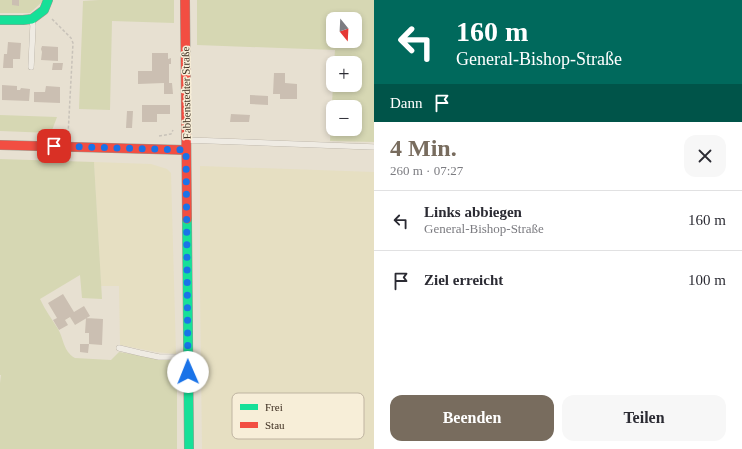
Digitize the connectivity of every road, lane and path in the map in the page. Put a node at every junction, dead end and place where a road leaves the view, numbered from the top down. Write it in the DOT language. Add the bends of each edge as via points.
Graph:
graph roads {
  1 [pos="48,0"];
  2 [pos="185,0"];
  3 [pos="44,10"];
  4 [pos="32,19"];
  5 [pos="0,20"];
  6 [pos="30,67"];
  7 [pos="174,129"];
  8 [pos="155,137"];
  9 [pos="186,140"];
  10 [pos="0,145"];
  11 [pos="67,146"];
  12 [pos="374,147"];
  13 [pos="186,150"];
  14 [pos="119,348"];
  15 [pos="188,357"];
  16 [pos="189,449"];
  1 -- 3 [label="street"];
  2 -- 9 [label="street, Fabbenstedter Straße"];
  3 -- 4 [label="street"];
  3 -- 11 [label="path" via="71,38 72,43"];
  4 -- 5 [label="street"];
  4 -- 6 [label="lane"];
  7 -- 8 [label="path" via="171,134"];
  9 -- 12 [label="lane"];
  9 -- 13 [label="street, Fabbenstedter Straße"];
  10 -- 11 [label="street"];
  11 -- 13 [label="street"];
  13 -- 15 [label="street, Fabbenstedter Straße"];
  14 -- 15 [label="lane" via="159,357"];
  15 -- 16 [label="street, Fabbenstedter Straße"];
}
